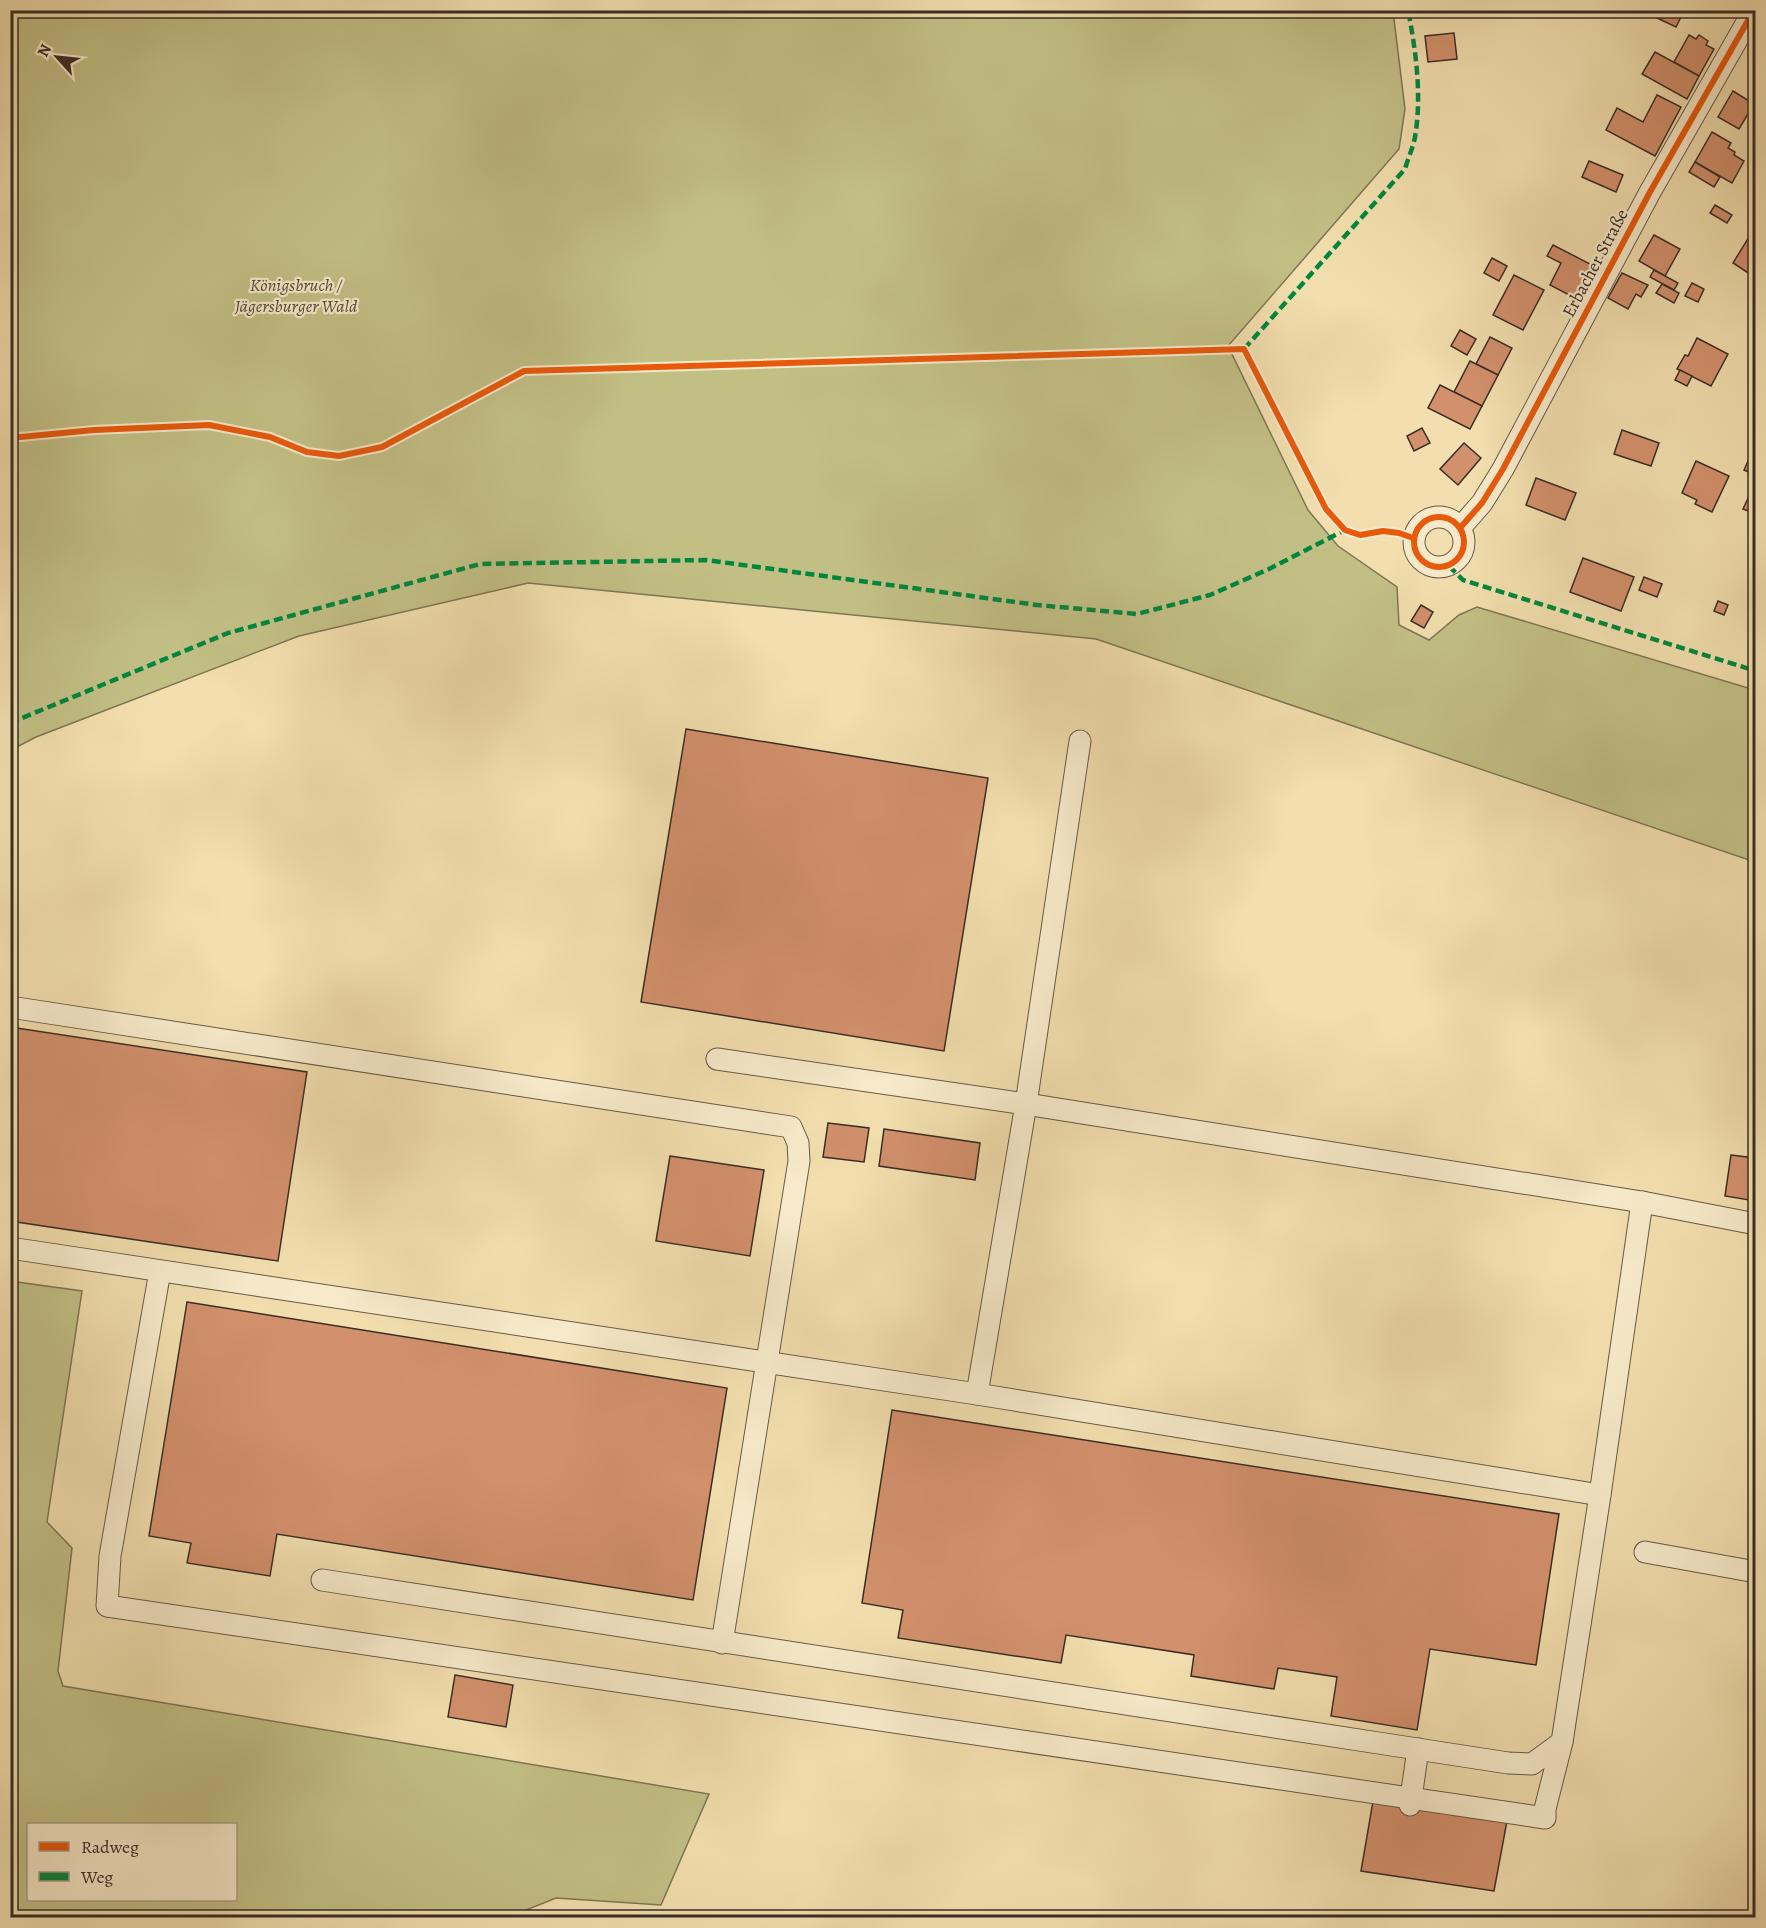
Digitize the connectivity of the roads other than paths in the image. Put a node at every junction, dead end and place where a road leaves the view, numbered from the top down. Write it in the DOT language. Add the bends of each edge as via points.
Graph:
graph roads {
  1 [pos="1754,10"];
  2 [pos="1460,528"];
  3 [pos="1080,741"];
  4 [pos="10,1007"];
  5 [pos="717,1059"];
  6 [pos="1026,1104"];
  7 [pos="1642,1203"];
  8 [pos="1755,1224"];
  9 [pos="10,1248"];
  10 [pos="160,1270"];
  11 [pos="765,1363"];
  12 [pos="977,1394"];
  13 [pos="1600,1495"];
  14 [pos="1645,1552"];
  15 [pos="1755,1572"];
  16 [pos="322,1580"];
  17 [pos="722,1643"];
  18 [pos="1562,1742"];
  19 [pos="1418,1749"];
  20 [pos="1411,1801"];
  1 -- 2 [label="street, Erbacher Straße" via="1650,192 1503,469 1482,503"];
  3 -- 6 [label="street"];
  4 -- 11 [label="street" via="791,1127 798,1143 799,1161"];
  5 -- 6 [label="street"];
  6 -- 7 [label="street"];
  6 -- 12 [label="street"];
  7 -- 8 [label="street"];
  7 -- 13 [label="street"];
  9 -- 10 [label="street"];
  10 -- 11 [label="street"];
  10 -- 20 [label="street" via="110,1556 107,1606"];
  11 -- 12 [label="street"];
  11 -- 17 [label="street"];
  12 -- 13 [label="street"];
  13 -- 18 [label="street"];
  14 -- 15 [label="street"];
  16 -- 17 [label="street"];
  17 -- 19 [label="street"];
  18 -- 19 [label="street" via="1532,1764"];
  18 -- 20 [label="street" via="1545,1818"];
  19 -- 20 [label="street"];
}
